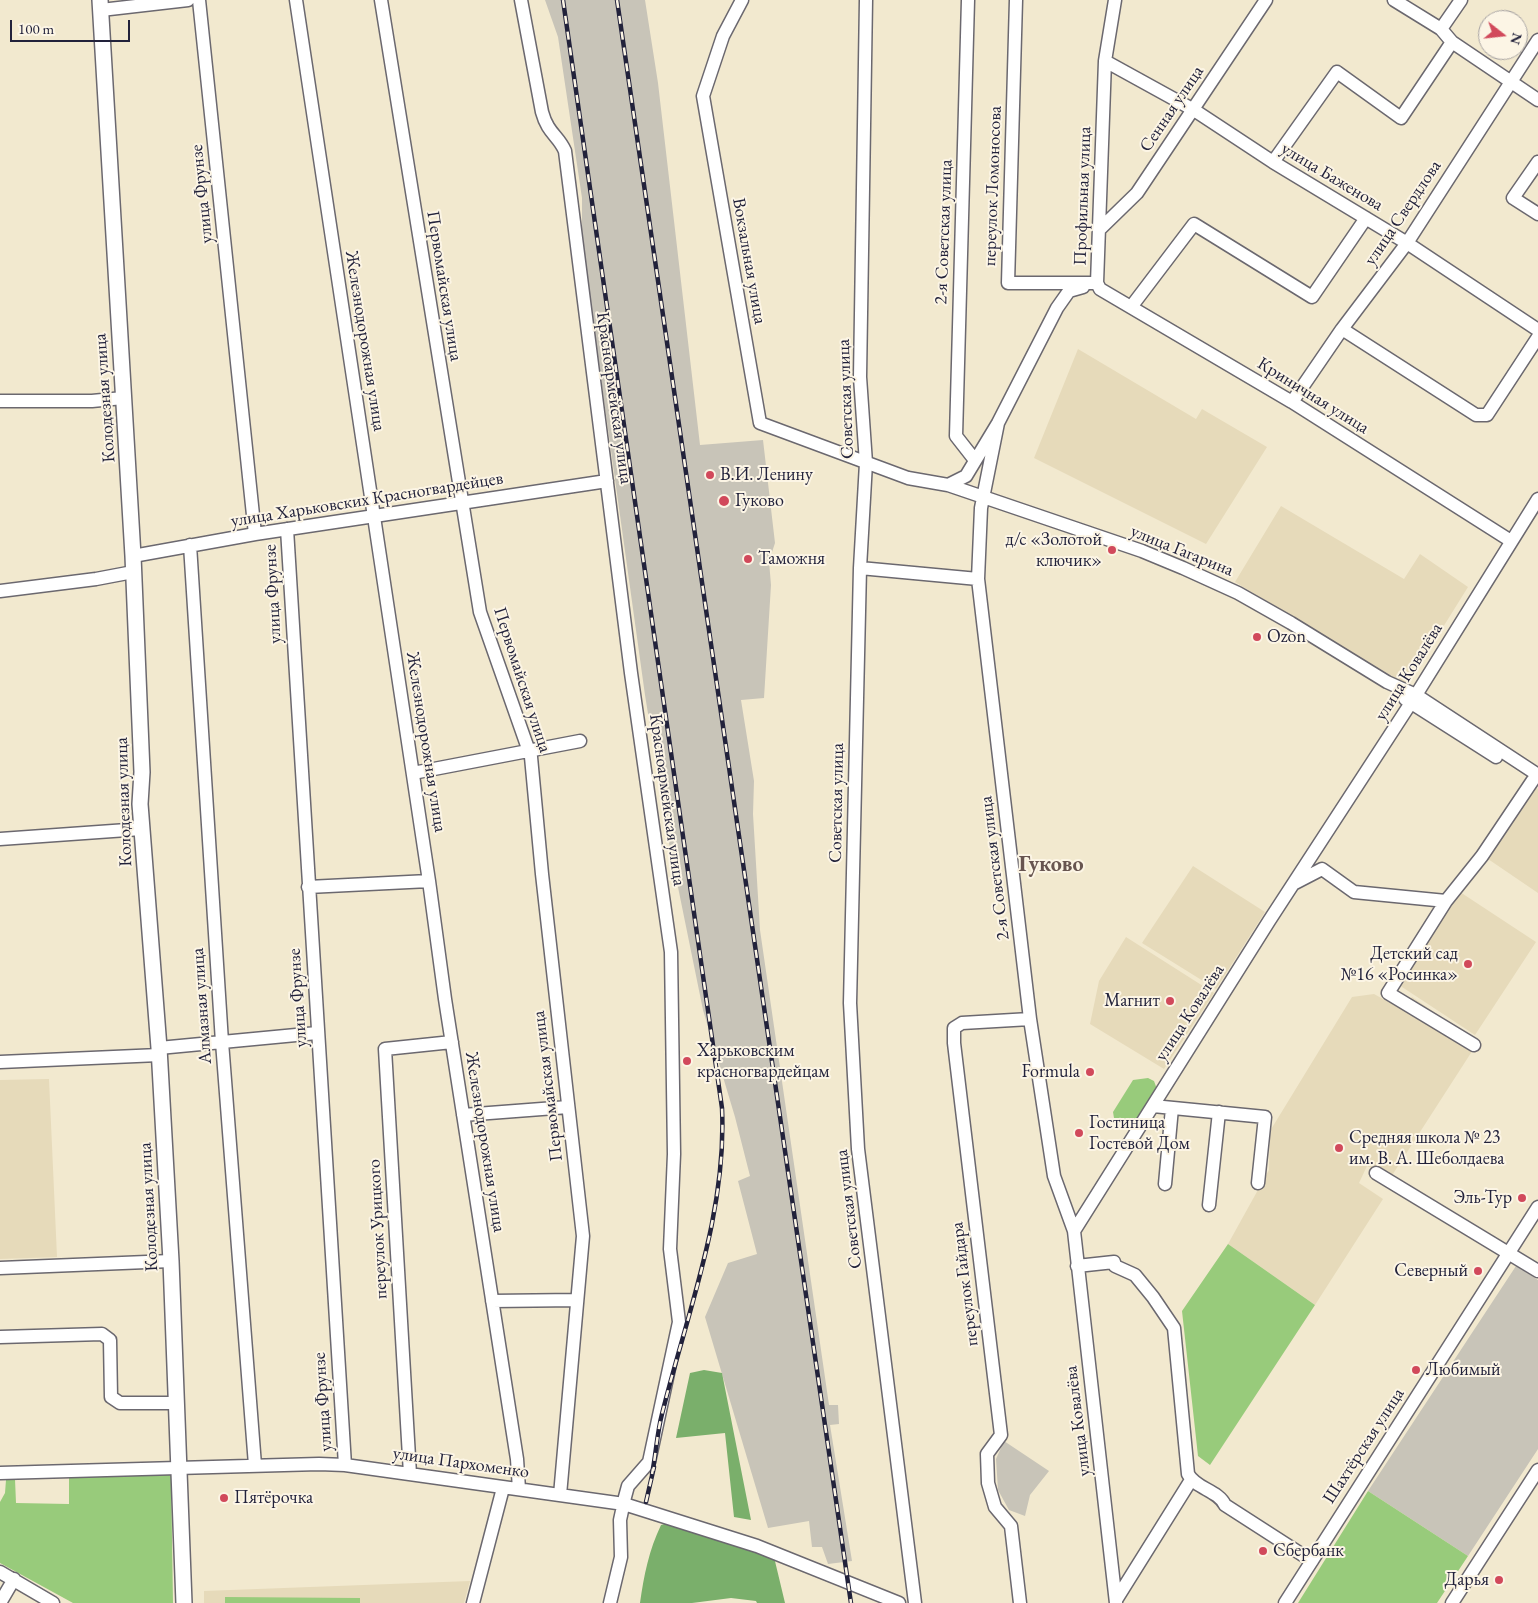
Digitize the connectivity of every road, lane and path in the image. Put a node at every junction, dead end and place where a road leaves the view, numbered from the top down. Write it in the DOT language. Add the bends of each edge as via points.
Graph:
graph roads {
  1 [pos="188,0"];
  2 [pos="199,0"];
  3 [pos="296,0"];
  4 [pos="381,0"];
  5 [pos="521,0"];
  6 [pos="742,0"];
  7 [pos="866,0"];
  8 [pos="968,0"];
  9 [pos="1016,0"];
  10 [pos="1115,0"];
  11 [pos="1266,0"];
  12 [pos="1394,0"];
  13 [pos="1461,0"];
  14 [pos="101,5"];
  15 [pos="1441,29"];
  16 [pos="1538,40"];
  17 [pos="1452,42"];
  18 [pos="1106,61"];
  19 [pos="1511,83"];
  20 [pos="1538,100"];
  21 [pos="1194,110"];
  22 [pos="1272,162"];
  23 [pos="1538,162"];
  24 [pos="1538,214"];
  25 [pos="1366,218"];
  26 [pos="1098,230"];
  27 [pos="1407,243"];
  28 [pos="1097,283"];
  29 [pos="1131,307"];
  30 [pos="1342,329"];
  31 [pos="1538,330"];
  32 [pos="1538,337"];
  33 [pos="123,398"];
  34 [pos="0,401"];
  35 [pos="1292,402"];
  36 [pos="998,424"];
  37 [pos="974,459"];
  38 [pos="866,463"];
  39 [pos="607,481"];
  40 [pos="948,485"];
  41 [pos="984,498"];
  42 [pos="1538,499"];
  43 [pos="462,503"];
  44 [pos="374,516"];
  45 [pos="1534,516"];
  46 [pos="287,529"];
  47 [pos="255,534"];
  48 [pos="1511,541"];
  49 [pos="190,545"];
  50 [pos="133,556"];
  51 [pos="860,568"];
  52 [pos="133,572"];
  53 [pos="978,579"];
  54 [pos="0,591"];
  55 [pos="1414,699"];
  56 [pos="580,741"];
  57 [pos="529,750"];
  58 [pos="413,773"];
  59 [pos="1536,779"];
  60 [pos="141,829"];
  61 [pos="0,839"];
  62 [pos="429,881"];
  63 [pos="1293,884"];
  64 [pos="308,887"];
  65 [pos="1446,901"];
  66 [pos="1030,1019"];
  67 [pos="317,1033"];
  68 [pos="222,1042"];
  69 [pos="452,1042"];
  70 [pos="1474,1045"];
  71 [pos="159,1051"];
  72 [pos="0,1062"];
  73 [pos="1153,1106"];
  74 [pos="568,1107"];
  75 [pos="1172,1108"];
  76 [pos="1219,1112"];
  77 [pos="463,1115"];
  78 [pos="1376,1172"];
  79 [pos="1258,1182"];
  80 [pos="1165,1184"];
  81 [pos="1209,1205"];
  82 [pos="1538,1207"];
  83 [pos="1074,1231"];
  84 [pos="1509,1253"];
  85 [pos="171,1261"];
  86 [pos="1077,1266"];
  87 [pos="0,1268"];
  88 [pos="1538,1271"];
  89 [pos="577,1300"];
  90 [pos="492,1302"];
  91 [pos="0,1337"];
  92 [pos="176,1402"];
  93 [pos="255,1465"];
  94 [pos="345,1465"];
  95 [pos="180,1467"];
  96 [pos="1538,1470"];
  97 [pos="0,1473"];
  98 [pos="410,1474"];
  99 [pos="1191,1480"];
  100 [pos="503,1488"];
  101 [pos="519,1489"];
  102 [pos="560,1495"];
  103 [pos="624,1504"];
  104 [pos="1312,1561"];
  105 [pos="0,1572"];
  106 [pos="14,1580"];
  107 [pos="1116,1601"];
  108 [pos="0,1603"];
  109 [pos="54,1603"];
  110 [pos="184,1603"];
  111 [pos="472,1603"];
  112 [pos="610,1603"];
  113 [pos="899,1603"];
  114 [pos="915,1603"];
  115 [pos="1020,1603"];
  116 [pos="1285,1603"];
  117 [pos="1452,1603"];
  1 -- 14 [label="street"];
  2 -- 47 [label="street, улица Фрунзе"];
  3 -- 44 [label="street, Железнодорожная улица"];
  4 -- 43 [label="street, Первомайская улица"];
  5 -- 39 [label="street, Красноармейская улица" via="546,126 565,151"];
  6 -- 38 [label="street, Вокзальная улица" via="723,36 703,96 760,423"];
  7 -- 38 [label="street, Советская улица" via="860,377"];
  8 -- 37 [label="street, 2-я Советская улица" via="956,436"];
  9 -- 28 [label="street, переулок Ломоносова" via="1008,283"];
  10 -- 18 [label="street, Профильная улица"];
  11 -- 21 [label="street, Сенная улица"];
  12 -- 15 [label="street"];
  13 -- 15 [label="street"];
  14 -- 33 [label="main road, Колодезная улица"];
  15 -- 17 [label="street"];
  16 -- 19 [label="street, улица Свердлова"];
  17 -- 19 [label="street"];
  17 -- 22 [label="street" via="1401,118 1337,72"];
  18 -- 21 [label="street, улица Баженова"];
  18 -- 26 [label="street, Профильная улица"];
  19 -- 20 [label="street"];
  19 -- 27 [label="street, улица Свердлова"];
  21 -- 22 [label="street, улица Баженова"];
  21 -- 26 [label="street, Сенная улица" via="1137,193"];
  22 -- 25 [label="street, улица Баженова"];
  23 -- 24 [label="street" via="1513,198"];
  25 -- 27 [label="street, улица Баженова"];
  25 -- 29 [label="street" via="1312,297 1194,224"];
  26 -- 28 [label="street, Профильная улица"];
  27 -- 30 [label="street, улица Свердлова"];
  27 -- 31 [label="street, улица Баженова"];
  28 -- 29 [label="street, Криничная улица"];
  28 -- 36 [label="street, Профильная улица" via="1069,291 1057,308"];
  29 -- 35 [label="street, Криничная улица"];
  30 -- 32 [label="street" via="1476,416 1487,415"];
  30 -- 35 [label="street, улица Свердлова"];
  33 -- 34 [label="street"];
  33 -- 50 [label="main road, Колодезная улица"];
  35 -- 48 [label="street, Криничная улица"];
  36 -- 37 [label="street, Профильная улица"];
  36 -- 41 [label="street, 2-я Советская улица"];
  37 -- 40 [label="street, Профильная улица" via="966,476"];
  38 -- 40 [label="street, улица Гагарина" via="908,478"];
  38 -- 51 [label="street, Советская улица"];
  39 -- 43 [label="street, улица Харьковских Красногвардейцев"];
  39 -- 103 [label="street, Красноармейская улица" via="670,952 674,1154 670,1249 679,1322 649,1462 628,1486"];
  40 -- 41 [label="street, улица Гагарина"];
  41 -- 53 [label="street, 2-я Советская улица"];
  41 -- 55 [label="street, улица Гагарина" via="1142,551 1238,593"];
  42 -- 45 [label="street, улица Ковалёва"];
  43 -- 44 [label="street, улица Харьковских Красногвардейцев"];
  43 -- 57 [label="street, Первомайская улица" via="480,612"];
  44 -- 46 [label="street, улица Харьковских Красногвардейцев"];
  44 -- 58 [label="street, Железнодорожная улица"];
  45 -- 48 [label="street, улица Ковалёва"];
  46 -- 47 [label="street, улица Харьковских Красногвардейцев"];
  46 -- 64 [label="street, улица Фрунзе"];
  47 -- 49 [label="street, улица Харьковских Красногвардейцев"];
  48 -- 55 [label="street, улица Ковалёва"];
  49 -- 50 [label="street, улица Харьковских Красногвардейцев"];
  49 -- 68 [label="street, Алмазная улица"];
  50 -- 52 [label="main road, Колодезная улица"];
  51 -- 53 [label="street"];
  51 -- 114 [label="street, Советская улица" via="850,1013 858,1149"];
  52 -- 54 [label="street"];
  52 -- 60 [label="main road, Колодезная улица"];
  53 -- 66 [label="street, 2-я Советская улица"];
  55 -- 59 [label="street, улица Гагарина"];
  55 -- 63 [label="street, улица Ковалёва"];
  56 -- 57 [label="street"];
  57 -- 58 [label="street"];
  57 -- 74 [label="street, Первомайская улица"];
  58 -- 62 [label="street, Железнодорожная улица"];
  59 -- 65 [label="street"];
  60 -- 61 [label="street"];
  60 -- 71 [label="main road, Колодезная улица"];
  62 -- 64 [label="street"];
  62 -- 69 [label="street, Железнодорожная улица"];
  63 -- 65 [label="street" via="1322,869 1354,892"];
  63 -- 73 [label="street, улица Ковалёва"];
  64 -- 67 [label="street, улица Фрунзе"];
  65 -- 70 [label="street" via="1388,993"];
  66 -- 83 [label="street, 2-я Советская улица" via="1054,1176"];
  66 -- 115 [label="street, переулок Гайдара" via="962,1023 954,1028 1001,1435 987,1454 988,1483 995,1506 1010,1526"];
  67 -- 68 [label="street"];
  67 -- 94 [label="street, улица Фрунзе"];
  68 -- 71 [label="street"];
  68 -- 93 [label="street, Алмазная улица"];
  69 -- 77 [label="street, Железнодорожная улица"];
  69 -- 98 [label="street, переулок Урицкого" via="385,1049"];
  71 -- 72 [label="street"];
  71 -- 85 [label="main road, Колодезная улица"];
  73 -- 75 [label="street"];
  73 -- 83 [label="street, улица Ковалёва"];
  74 -- 77 [label="street"];
  74 -- 89 [label="street, Первомайская улица" via="583,1236"];
  75 -- 76 [label="street"];
  75 -- 80 [label="street"];
  76 -- 79 [label="street" via="1265,1117"];
  76 -- 81 [label="street"];
  77 -- 90 [label="street, Железнодорожная улица"];
  78 -- 84 [label="street"];
  82 -- 84 [label="street, Шахтёрская улица"];
  83 -- 86 [label="street, улица Ковалёва"];
  84 -- 88 [label="street"];
  84 -- 104 [label="street, Шахтёрская улица"];
  85 -- 87 [label="street"];
  85 -- 92 [label="main road, Колодезная улица"];
  86 -- 99 [label="street" via="1114,1262 1115,1266 1135,1275 1174,1328"];
  86 -- 107 [label="street, улица Ковалёва"];
  89 -- 90 [label="street"];
  89 -- 102 [label="street, Первомайская улица"];
  90 -- 101 [label="street, Железнодорожная улица"];
  91 -- 92 [label="street" via="102,1334 110,1340 111,1397 120,1404"];
  92 -- 95 [label="main road, Колодезная улица"];
  93 -- 94 [label="street, улица Пархоменко"];
  93 -- 95 [label="street, улица Пархоменко"];
  94 -- 98 [label="street, улица Пархоменко"];
  95 -- 97 [label="street, улица Пархоменко"];
  95 -- 110 [label="main road, Колодезная улица"];
  96 -- 117 [label="street"];
  98 -- 100 [label="street, улица Пархоменко"];
  99 -- 104 [label="street"];
  99 -- 107 [label="street"];
  100 -- 101 [label="street, улица Пархоменко"];
  100 -- 111 [label="street"];
  101 -- 102 [label="street, улица Пархоменко"];
  102 -- 103 [label="street, улица Пархоменко"];
  103 -- 112 [label="street, Красноармейская улица" via="620,1520 621,1557"];
  103 -- 113 [label="street, улица Пархоменко" via="757,1546"];
  104 -- 116 [label="street, Шахтёрская улица"];
  105 -- 106 [label="street"];
  106 -- 108 [label="street"];
  106 -- 109 [label="street"];
}
